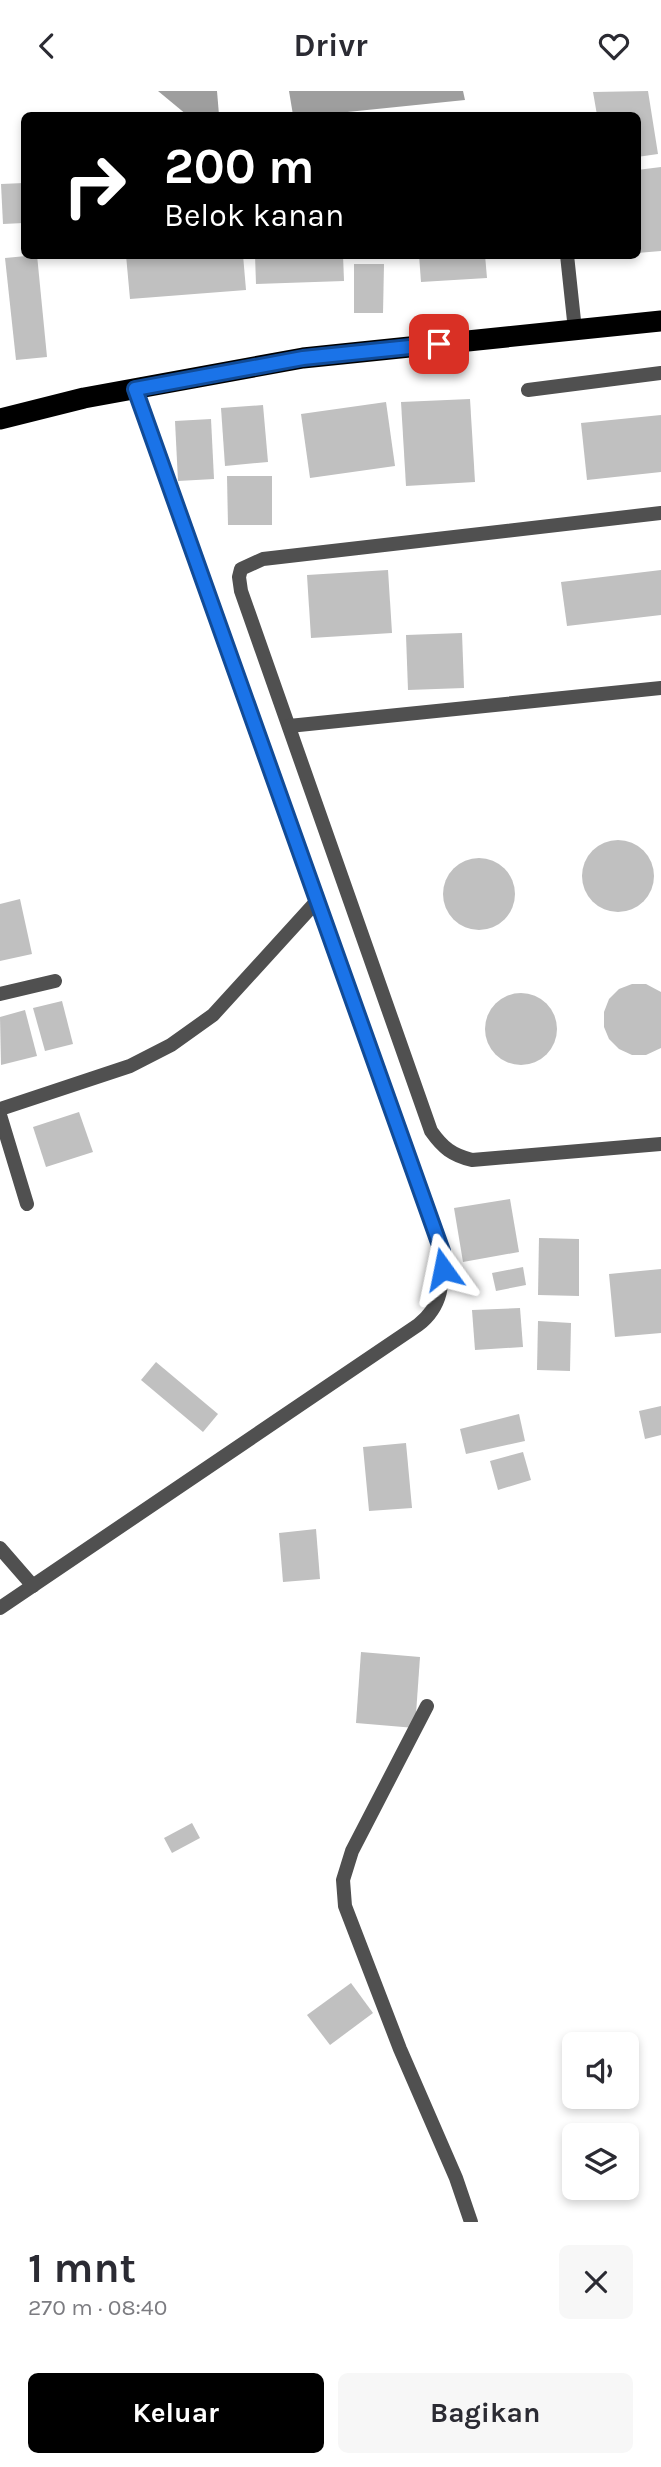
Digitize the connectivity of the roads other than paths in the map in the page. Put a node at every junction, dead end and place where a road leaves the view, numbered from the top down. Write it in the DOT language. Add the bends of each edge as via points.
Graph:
graph roads {
  1 [pos="567,259"];
  2 [pos="661,321"];
  3 [pos="575,330"];
  4 [pos="661,373"];
  5 [pos="135,389"];
  6 [pos="527,390"];
  7 [pos="0,419"];
  8 [pos="661,513"];
  9 [pos="661,688"];
  10 [pos="289,726"];
  11 [pos="316,902"];
  12 [pos="54,981"];
  13 [pos="0,994"];
  14 [pos="0,1109"];
  15 [pos="0,1115"];
  16 [pos="661,1144"];
  17 [pos="27,1203"];
  18 [pos="0,1548"];
  19 [pos="33,1586"];
  20 [pos="0,1608"];
  21 [pos="426,1706"];
  22 [pos="471,2222"];
  1 -- 3 [label="street"];
  2 -- 3 [label="highway"];
  3 -- 5 [label="highway" via="303,358"];
  4 -- 6 [label="street"];
  5 -- 7 [label="highway"];
  5 -- 11 [label="street"];
  8 -- 10 [label="street" via="251,563 241,569 241,591"];
  9 -- 10 [label="street"];
  10 -- 16 [label="street" via="431,1131 441,1145 454,1156 471,1160"];
  11 -- 14 [label="street" via="213,1015 170,1045 130,1066"];
  11 -- 19 [label="street" via="442,1251 439,1297 432,1315"];
  12 -- 13 [label="street"];
  15 -- 17 [label="street"];
  18 -- 19 [label="street"];
  19 -- 20 [label="street"];
  21 -- 22 [label="street" via="352,1851 343,1880 345,1906"];
}
